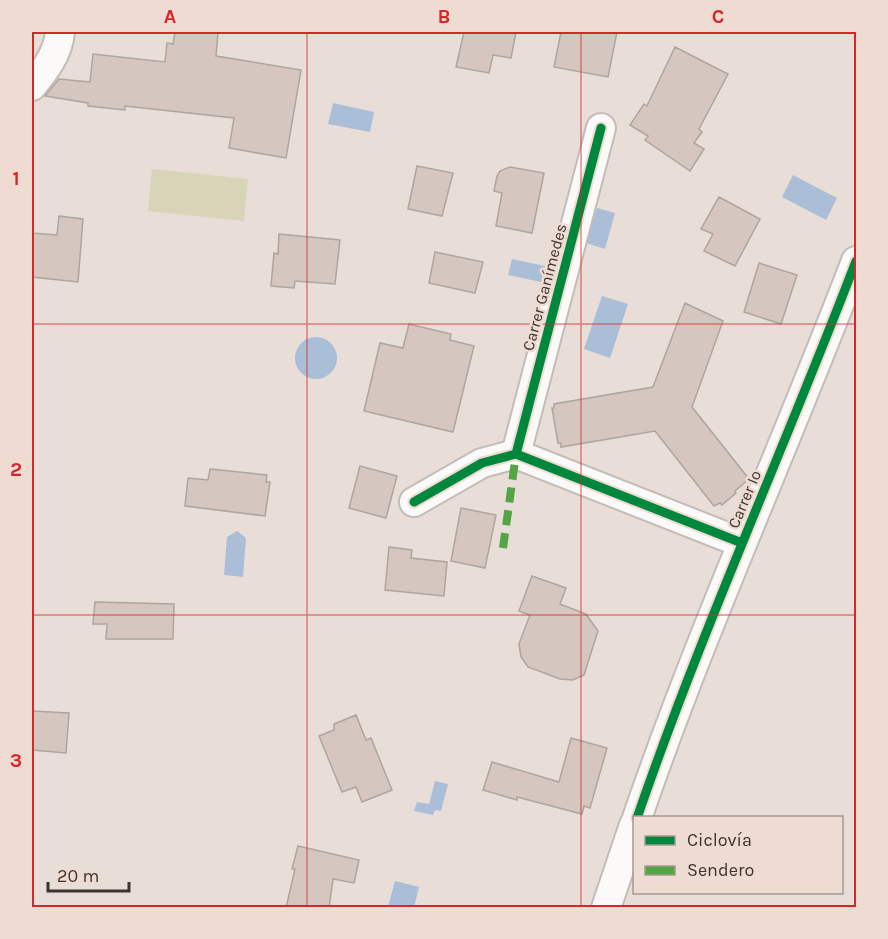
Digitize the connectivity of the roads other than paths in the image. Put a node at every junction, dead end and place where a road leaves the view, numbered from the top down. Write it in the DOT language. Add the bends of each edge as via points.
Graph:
graph roads {
  1 [pos="60,32"];
  2 [pos="32,86"];
  3 [pos="601,128"];
  4 [pos="856,261"];
  5 [pos="516,454"];
  6 [pos="414,502"];
  7 [pos="742,543"];
  8 [pos="638,816"];
  9 [pos="633,828"];
  10 [pos="606,908"];
  1 -- 2 [label="street" via="51,62"];
  3 -- 5 [label="street, Carrer Ganímedes"];
  4 -- 7 [label="street, Carrer Io"];
  5 -- 6 [label="street" via="483,463"];
  5 -- 7 [label="street"];
  7 -- 8 [label="street, Carrer Io"];
  9 -- 10 [label="street"];
}
